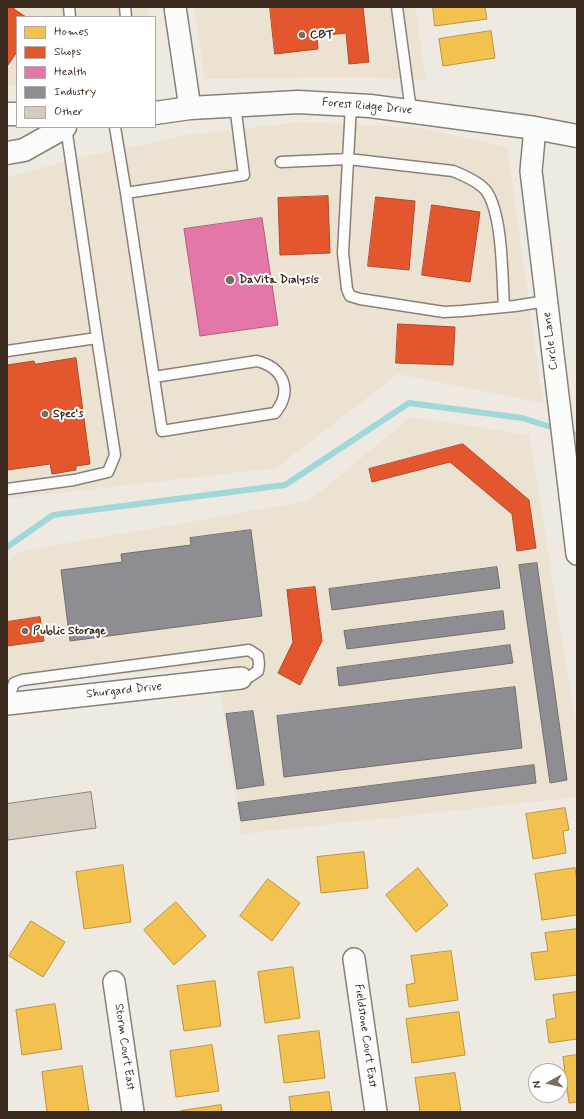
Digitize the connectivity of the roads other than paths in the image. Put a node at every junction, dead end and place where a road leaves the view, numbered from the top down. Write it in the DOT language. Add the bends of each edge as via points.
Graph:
graph roads {
  1 [pos="175,7"];
  2 [pos="397,7"];
  3 [pos="351,105"];
  4 [pos="235,106"];
  5 [pos="190,108"];
  6 [pos="410,111"];
  7 [pos="156,113"];
  8 [pos="64,128"];
  9 [pos="66,128"];
  10 [pos="115,128"];
  11 [pos="535,128"];
  12 [pos="577,136"];
  13 [pos="7,153"];
  14 [pos="348,159"];
  15 [pos="281,162"];
  16 [pos="126,193"];
  17 [pos="546,301"];
  18 [pos="504,307"];
  19 [pos="97,338"];
  20 [pos="7,351"];
  21 [pos="154,377"];
  22 [pos="7,488"];
  23 [pos="577,554"];
  24 [pos="241,678"];
  25 [pos="7,704"];
  26 [pos="354,959"];
  27 [pos="114,982"];
  28 [pos="133,1112"];
  29 [pos="376,1112"];
  1 -- 5 [label="street"];
  2 -- 6 [label="lane"];
  3 -- 4 [label="main road, Forest Ridge Drive" via="298,102"];
  3 -- 6 [label="main road, Forest Ridge Drive"];
  3 -- 14 [label="lane"];
  4 -- 5 [label="main road, Forest Ridge Drive"];
  4 -- 16 [label="lane" via="244,175"];
  5 -- 7 [label="main road, Forest Ridge Drive"];
  6 -- 11 [label="main road, Forest Ridge Drive"];
  8 -- 13 [label="main road" via="24,150"];
  9 -- 19 [label="lane"];
  10 -- 16 [label="lane"];
  11 -- 12 [label="main road, Forest Ridge Drive"];
  11 -- 17 [label="street, Circle Lane" via="531,172"];
  14 -- 15 [label="lane"];
  14 -- 18 [label="lane" via="453,171 467,176 486,191 494,207 500,243"];
  14 -- 18 [label="lane" via="343,253 350,296 444,312"];
  16 -- 21 [label="lane"];
  17 -- 18 [label="lane"];
  17 -- 23 [label="street, Circle Lane"];
  19 -- 20 [label="lane"];
  19 -- 22 [label="lane" via="115,455 108,472 74,480"];
  21 -- 21 [label="lane" via="162,431 275,413 282,405 285,392 280,376 273,367 257,361"];
  24 -- 25 [label="street, Shurgard Drive"];
  24 -- 25 [label="lane" via="258,671 258,656 249,650 22,680 14,683"];
  26 -- 29 [label="street, Fieldstone Court East"];
  27 -- 28 [label="street, Storm Court East"];
}
